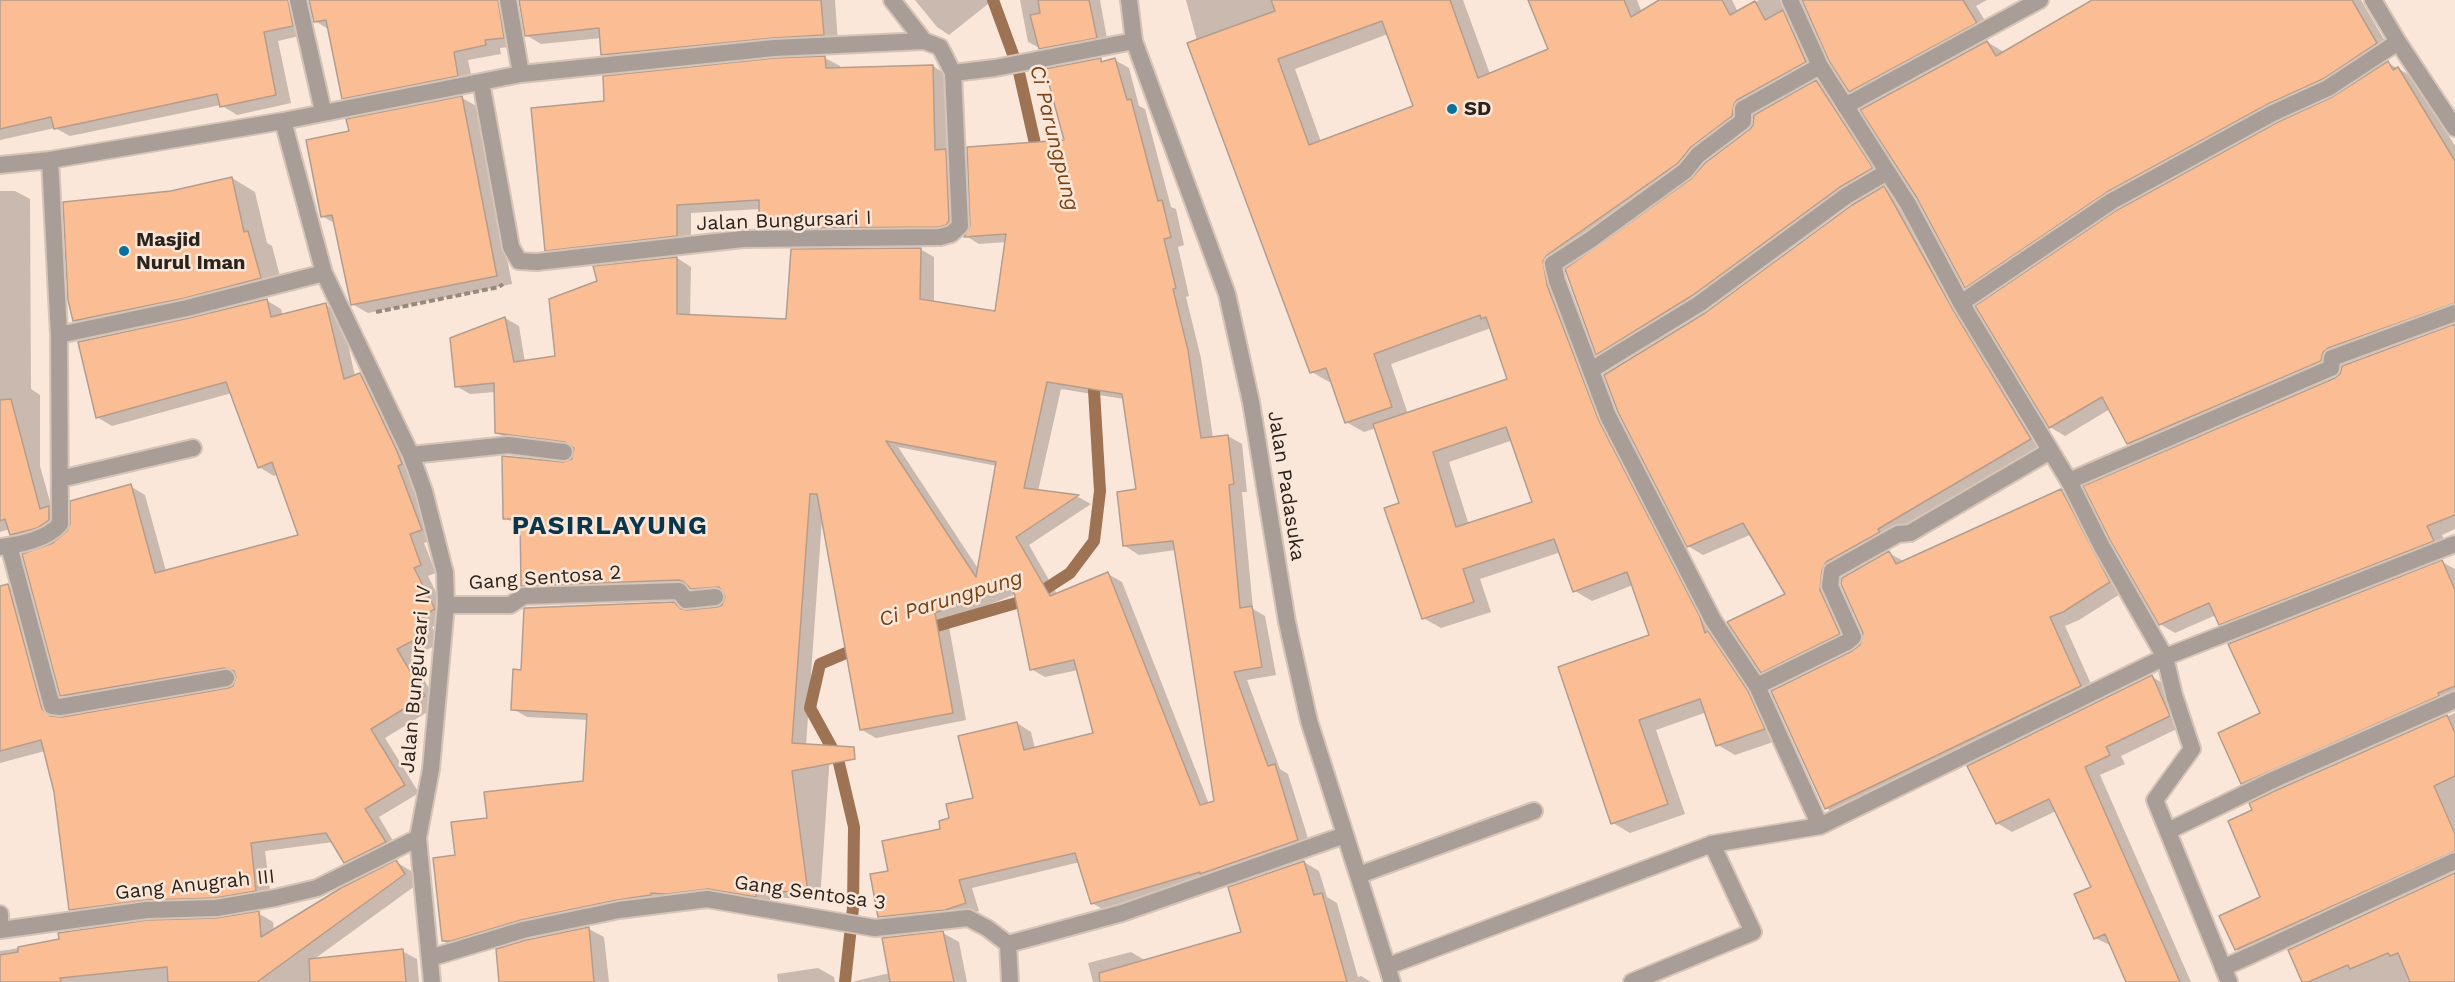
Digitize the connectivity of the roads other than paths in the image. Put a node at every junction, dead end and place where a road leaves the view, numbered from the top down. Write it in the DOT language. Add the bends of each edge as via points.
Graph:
graph roads {
  1 [pos="298,0"];
  2 [pos="508,0"];
  3 [pos="891,0"];
  4 [pos="1129,0"];
  5 [pos="1790,0"];
  6 [pos="2040,0"];
  7 [pos="2373,0"];
  8 [pos="924,41"];
  9 [pos="1134,41"];
  10 [pos="2398,42"];
  11 [pos="1820,66"];
  12 [pos="953,73"];
  13 [pos="521,74"];
  14 [pos="481,82"];
  15 [pos="1845,106"];
  16 [pos="323,111"];
  17 [pos="283,121"];
  18 [pos="2455,128"];
  19 [pos="50,160"];
  20 [pos="0,165"];
  21 [pos="1887,172"];
  22 [pos="324,273"];
  23 [pos="1961,303"];
  24 [pos="2455,313"];
  25 [pos="58,335"];
  26 [pos="1591,370"];
  27 [pos="193,448"];
  28 [pos="2050,451"];
  29 [pos="564,452"];
  30 [pos="411,455"];
  31 [pos="60,479"];
  32 [pos="2069,481"];
  33 [pos="2455,544"];
  34 [pos="5,547"];
  35 [pos="715,597"];
  36 [pos="446,605"];
  37 [pos="2165,657"];
  38 [pos="226,678"];
  39 [pos="1757,686"];
  40 [pos="2455,700"];
  41 [pos="1534,811"];
  42 [pos="1820,826"];
  43 [pos="2168,831"];
  44 [pos="1345,835"];
  45 [pos="418,837"];
  46 [pos="1712,844"];
  47 [pos="2455,861"];
  48 [pos="1359,875"];
  49 [pos="0,914"];
  50 [pos="0,920"];
  51 [pos="0,930"];
  52 [pos="1008,944"];
  53 [pos="430,958"];
  54 [pos="1390,974"];
  55 [pos="2226,975"];
  56 [pos="432,982"];
  57 [pos="1010,982"];
  58 [pos="1632,982"];
  1 -- 16 [label="street"];
  2 -- 13 [label="street"];
  3 -- 8 [label="street, Jalan Bungursari I"];
  4 -- 9 [label="street, Jalan Padasuka"];
  5 -- 11 [label="street"];
  6 -- 15 [label="street"];
  7 -- 10 [label="street"];
  8 -- 12 [label="street, Jalan Bungursari I" via="940,47"];
  8 -- 13 [label="street" via="774,48"];
  9 -- 12 [label="street"];
  9 -- 44 [label="street, Jalan Padasuka" via="1227,294 1251,402 1287,622 1309,721"];
  10 -- 18 [label="street"];
  10 -- 23 [label="street" via="2328,88 2273,112 2112,201"];
  11 -- 15 [label="street"];
  11 -- 26 [label="street" via="1743,109 1743,121 1698,155 1686,171 1553,264"];
  12 -- 14 [label="street, Jalan Bungursari I" via="960,226 951,234 743,239 537,262 519,261 511,247"];
  13 -- 14 [label="street"];
  14 -- 16 [label="street"];
  15 -- 21 [label="street"];
  16 -- 17 [label="street"];
  17 -- 19 [label="street"];
  17 -- 22 [label="street, Jalan Bungursari IV"];
  19 -- 20 [label="street"];
  19 -- 25 [label="street"];
  21 -- 23 [label="street"];
  21 -- 26 [label="street" via="1846,196 1699,304"];
  22 -- 25 [label="street"];
  22 -- 30 [label="street, Jalan Bungursari IV"];
  23 -- 28 [label="street"];
  24 -- 32 [label="street" via="2332,358 2331,368"];
  25 -- 31 [label="street"];
  26 -- 39 [label="street" via="1608,416 1713,620"];
  27 -- 31 [label="street"];
  28 -- 32 [label="street"];
  28 -- 39 [label="street" via="1910,533 1899,534 1832,571 1830,586 1853,637"];
  29 -- 30 [label="street" via="508,445"];
  30 -- 36 [label="street, Jalan Bungursari IV" via="445,573"];
  31 -- 34 [label="street" via="60,524 46,535"];
  32 -- 37 [label="street"];
  33 -- 37 [label="street"];
  34 -- 38 [label="street" via="52,706"];
  35 -- 36 [label="street, Gang Sentosa 2" via="686,600 679,591 524,596 510,605"];
  36 -- 45 [label="street, Jalan Bungursari IV" via="431,769"];
  37 -- 42 [label="street"];
  37 -- 43 [label="street" via="2192,749 2156,800"];
  39 -- 42 [label="street"];
  40 -- 43 [label="street"];
  41 -- 48 [label="street"];
  42 -- 46 [label="street"];
  43 -- 55 [label="street"];
  44 -- 48 [label="street, Jalan Padasuka"];
  44 -- 52 [label="street" via="1122,913"];
  45 -- 51 [label="street, Gang Anugrah III" via="317,888 275,898 216,908 147,910"];
  45 -- 53 [label="street, Jalan Bungursari IV"];
  46 -- 54 [label="street"];
  46 -- 58 [label="street" via="1753,932"];
  47 -- 55 [label="street"];
  48 -- 54 [label="street, Jalan Padasuka"];
  49 -- 50 [label="street"];
  52 -- 53 [label="street, Gang Sentosa 3" via="968,918 875,928 706,899 619,910 523,930"];
  52 -- 57 [label="street"];
  53 -- 56 [label="street, Jalan Bungursari IV"];
}
